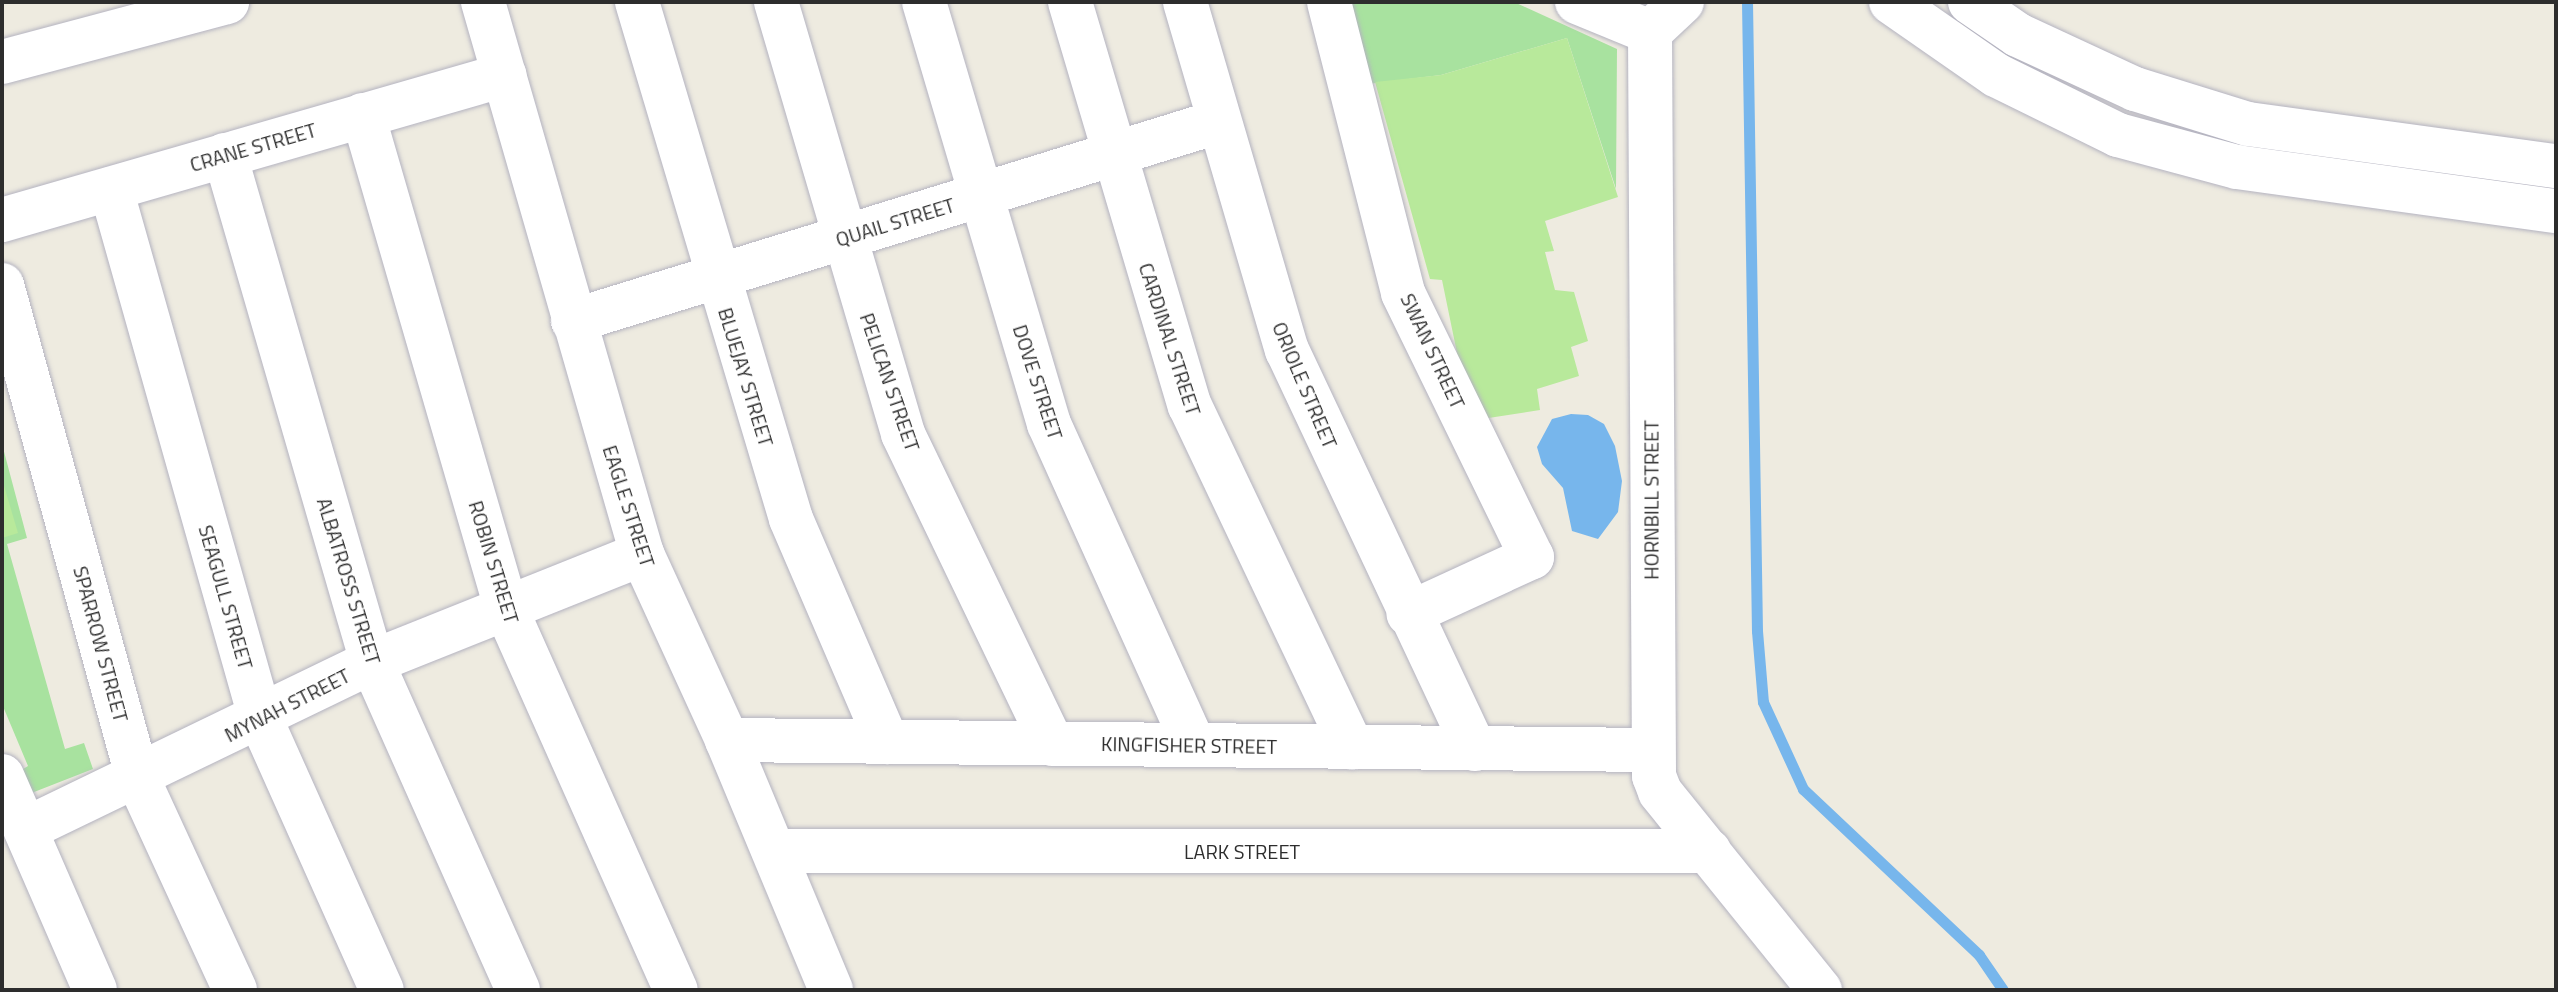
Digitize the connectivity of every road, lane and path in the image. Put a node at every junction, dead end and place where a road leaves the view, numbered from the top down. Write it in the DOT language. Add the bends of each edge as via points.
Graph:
graph roads {
  1 [pos="227,2"];
  2 [pos="483,2"];
  3 [pos="637,2"];
  4 [pos="776,2"];
  5 [pos="924,2"];
  6 [pos="1070,2"];
  7 [pos="1185,2"];
  8 [pos="1329,2"];
  9 [pos="1577,2"];
  10 [pos="1682,2"];
  11 [pos="1891,2"];
  12 [pos="1970,2"];
  13 [pos="1650,32"];
  14 [pos="2,62"];
  15 [pos="504,75"];
  16 [pos="363,115"];
  17 [pos="1217,122"];
  18 [pos="1113,152"];
  19 [pos="225,155"];
  20 [pos="2556,166"];
  21 [pos="111,189"];
  22 [pos="980,197"];
  23 [pos="2556,211"];
  24 [pos="2,220"];
  25 [pos="842,238"];
  26 [pos="715,277"];
  27 [pos="2,285"];
  28 [pos="573,321"];
  29 [pos="642,554"];
  30 [pos="507,611"];
  31 [pos="1408,614"];
  32 [pos="372,662"];
  33 [pos="261,720"];
  34 [pos="727,740"];
  35 [pos="887,742"];
  36 [pos="1052,744"];
  37 [pos="1194,745"];
  38 [pos="1352,747"];
  39 [pos="1475,749"];
  40 [pos="1652,750"];
  41 [pos="2,776"];
  42 [pos="138,779"];
  43 [pos="26,829"];
  44 [pos="775,851"];
  45 [pos="1709,851"];
  46 [pos="95,990"];
  47 [pos="235,990"];
  48 [pos="382,990"];
  49 [pos="518,990"];
  50 [pos="676,990"];
  51 [pos="831,990"];
  52 [pos="1820,990"];
  1 -- 14 [label="street"];
  2 -- 15 [label="street, EAGLE STREET"];
  3 -- 26 [label="street, BLUEJAY STREET"];
  4 -- 25 [label="street, PELICAN STREET"];
  5 -- 22 [label="street, DOVE STREET"];
  6 -- 18 [label="street, CARDINAL STREET"];
  7 -- 17 [label="street, ORIOLE STREET"];
  8 -- 31 [label="street, SWAN STREET" via="1403,293 1532,557"];
  9 -- 13 [label="street"];
  10 -- 13 [label="street"];
  11 -- 23 [label="street" via="1996,75 2118,135 2237,167"];
  12 -- 20 [label="street" via="2018,35 2135,89 2248,124"];
  13 -- 40 [label="street, HORNBILL STREET"];
  15 -- 16 [label="street, CRANE STREET"];
  15 -- 28 [label="street, EAGLE STREET"];
  16 -- 19 [label="street, CRANE STREET"];
  16 -- 30 [label="street, ROBIN STREET"];
  17 -- 18 [label="street, QUAIL STREET"];
  17 -- 31 [label="street, ORIOLE STREET" via="1287,350"];
  18 -- 22 [label="street, QUAIL STREET"];
  18 -- 38 [label="street, CARDINAL STREET" via="1190,406"];
  19 -- 21 [label="street, CRANE STREET"];
  19 -- 32 [label="street, ALBATROSS STREET"];
  21 -- 24 [label="street, CRANE STREET"];
  21 -- 33 [label="street, SEAGULL STREET"];
  22 -- 25 [label="street, QUAIL STREET"];
  22 -- 37 [label="street, DOVE STREET" via="1049,424"];
  25 -- 26 [label="street, QUAIL STREET"];
  25 -- 36 [label="street, PELICAN STREET" via="903,434"];
  26 -- 28 [label="street, QUAIL STREET"];
  26 -- 35 [label="street, BLUEJAY STREET" via="791,519"];
  27 -- 42 [label="street, SPARROW STREET"];
  28 -- 29 [label="street, EAGLE STREET"];
  29 -- 30 [label="street, MYNAH STREET"];
  29 -- 34 [label="street, EAGLE STREET"];
  30 -- 32 [label="street, MYNAH STREET"];
  30 -- 50 [label="street, ROBIN STREET"];
  31 -- 39 [label="street, ORIOLE STREET"];
  32 -- 33 [label="street, MYNAH STREET"];
  32 -- 49 [label="street, ALBATROSS STREET"];
  33 -- 42 [label="street, MYNAH STREET"];
  33 -- 48 [label="street, SEAGULL STREET"];
  34 -- 35 [label="street, KINGFISHER STREET"];
  34 -- 44 [label="street, EAGLE STREET"];
  35 -- 36 [label="street, KINGFISHER STREET"];
  36 -- 37 [label="street, KINGFISHER STREET"];
  37 -- 38 [label="street, KINGFISHER STREET"];
  38 -- 39 [label="street, KINGFISHER STREET"];
  39 -- 40 [label="street, KINGFISHER STREET"];
  40 -- 45 [label="street, HORNBILL STREET" via="1660,792"];
  41 -- 43 [label="street"];
  42 -- 43 [label="street, MYNAH STREET"];
  42 -- 47 [label="street, SPARROW STREET"];
  43 -- 46 [label="street"];
  44 -- 45 [label="street, LARK STREET"];
  44 -- 51 [label="street, EAGLE STREET"];
  45 -- 52 [label="street, HORNBILL STREET"];
}
